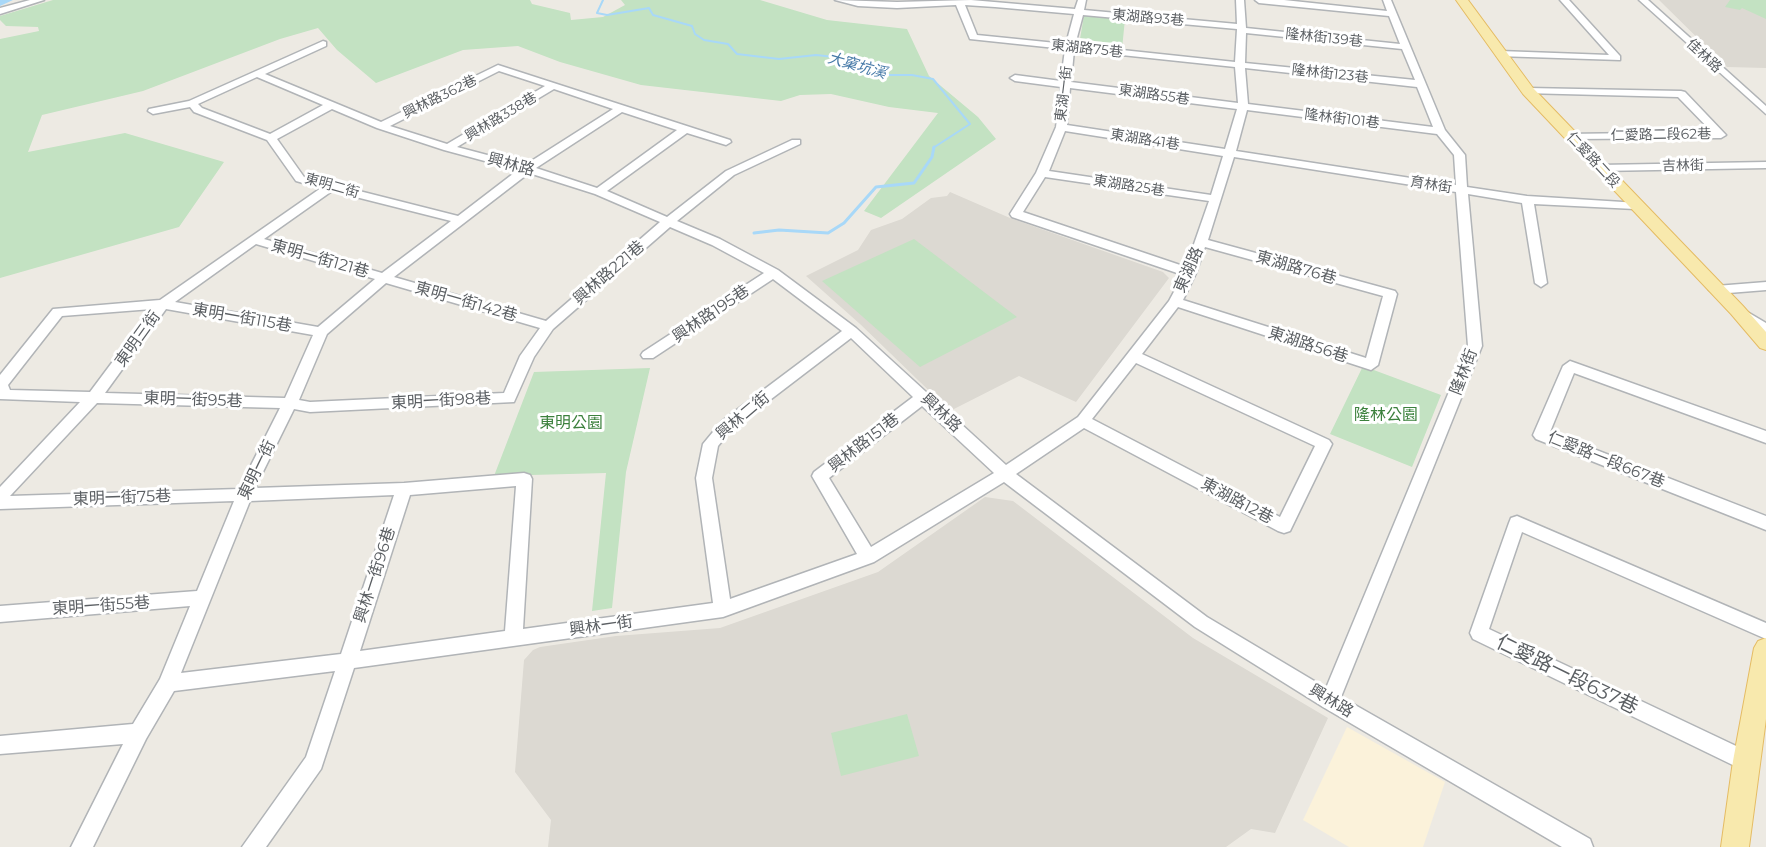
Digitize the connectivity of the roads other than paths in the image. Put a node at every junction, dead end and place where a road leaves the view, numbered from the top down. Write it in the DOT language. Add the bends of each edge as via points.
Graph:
graph roads {
  1 [pos="40,0"];
  2 [pos="839,0"];
  3 [pos="1082,0"];
  4 [pos="1240,0"];
  5 [pos="1259,0"];
  6 [pos="1462,0"];
  7 [pos="1564,0"];
  8 [pos="1643,0"];
  9 [pos="959,2"];
  10 [pos="995,2"];
  11 [pos="1390,7"];
  12 [pos="0,11"];
  13 [pos="1079,12"];
  14 [pos="1242,29"];
  15 [pos="323,44"];
  16 [pos="1070,47"];
  17 [pos="1406,47"];
  18 [pos="1500,54"];
  19 [pos="1240,64"];
  20 [pos="255,73"];
  21 [pos="1015,78"];
  22 [pos="1065,83"];
  23 [pos="1421,84"];
  24 [pos="554,85"];
  25 [pos="1528,91"];
  26 [pos="192,103"];
  27 [pos="331,105"];
  28 [pos="622,107"];
  29 [pos="1243,107"];
  30 [pos="153,111"];
  31 [pos="1766,111"];
  32 [pos="381,126"];
  33 [pos="1061,127"];
  34 [pos="686,128"];
  35 [pos="1440,131"];
  36 [pos="1570,136"];
  37 [pos="271,138"];
  38 [pos="796,141"];
  39 [pos="726,142"];
  40 [pos="448,148"];
  41 [pos="1229,153"];
  42 [pos="1766,165"];
  43 [pos="1600,168"];
  44 [pos="527,169"];
  45 [pos="1042,173"];
  46 [pos="330,187"];
  47 [pos="1461,190"];
  48 [pos="599,192"];
  49 [pos="1216,199"];
  50 [pos="1527,200"];
  51 [pos="1635,205"];
  52 [pos="460,220"];
  53 [pos="669,221"];
  54 [pos="255,240"];
  55 [pos="1202,242"];
  56 [pos="773,273"];
  57 [pos="1190,273"];
  58 [pos="384,278"];
  59 [pos="1541,283"];
  60 [pos="1766,286"];
  61 [pos="1716,290"];
  62 [pos="1390,294"];
  63 [pos="1175,302"];
  64 [pos="163,304"];
  65 [pos="1737,310"];
  66 [pos="548,326"];
  67 [pos="1766,329"];
  68 [pos="851,331"];
  69 [pos="321,332"];
  70 [pos="1766,344"];
  71 [pos="648,355"];
  72 [pos="1133,356"];
  73 [pos="95,396"];
  74 [pos="924,397"];
  75 [pos="290,403"];
  76 [pos="1083,421"];
  77 [pos="1766,437"];
  78 [pos="1005,474"];
  79 [pos="404,489"];
  80 [pos="245,493"];
  81 [pos="0,497"];
  82 [pos="0,503"];
  83 [pos="1766,523"];
  84 [pos="868,557"];
  85 [pos="203,598"];
  86 [pos="723,609"];
  87 [pos="0,614"];
  88 [pos="1766,631"];
  89 [pos="513,639"];
  90 [pos="1766,648"];
  91 [pos="346,661"];
  92 [pos="168,682"];
  93 [pos="1329,701"];
  94 [pos="139,733"];
  95 [pos="0,745"];
  96 [pos="1746,761"];
  97 [pos="82,847"];
  98 [pos="253,847"];
  99 [pos="1582,847"];
  100 [pos="1735,847"];
  1 -- 12 [label="street"];
  2 -- 9 [label="street, 東湖路93巷" via="897,4"];
  3 -- 13 [label="street, 東湖一街"];
  4 -- 14 [label="street, 東湖路"];
  5 -- 11 [label="street"];
  6 -- 18 [label="main road, 仁愛路二段"];
  7 -- 18 [label="street" via="1617,58"];
  8 -- 31 [label="street, 佳林路"];
  9 -- 10 [label="street, 東湖路93巷"];
  9 -- 16 [label="street, 東湖路75巷" via="972,37"];
  10 -- 13 [label="street, 東湖路93巷"];
  11 -- 17 [label="street, 隆林街"];
  13 -- 14 [label="street, 東湖路93巷"];
  13 -- 16 [label="street, 東湖一街"];
  14 -- 17 [label="street, 隆林街139巷"];
  14 -- 19 [label="street, 東湖路"];
  15 -- 20 [label="street"];
  16 -- 19 [label="street, 東湖路75巷"];
  16 -- 22 [label="street, 東湖一街"];
  17 -- 23 [label="street, 隆林街"];
  18 -- 25 [label="main road, 仁愛路二段"];
  19 -- 23 [label="street, 隆林街123巷"];
  19 -- 29 [label="street, 東湖路"];
  20 -- 26 [label="street"];
  20 -- 27 [label="street, 興林路"];
  21 -- 22 [label="street, 東湖路55巷"];
  22 -- 29 [label="street, 東湖路55巷"];
  22 -- 33 [label="street, 東湖一街"];
  23 -- 35 [label="street, 隆林街"];
  24 -- 28 [label="street"];
  24 -- 32 [label="street, 興林路362巷" via="498,68"];
  24 -- 40 [label="street, 興林路338巷"];
  25 -- 36 [label="main road, 仁愛路二段"];
  25 -- 36 [label="street, 仁愛路二段62巷" via="1681,94 1721,135"];
  26 -- 30 [label="street"];
  26 -- 37 [label="street" via="198,110"];
  27 -- 32 [label="street, 興林路"];
  27 -- 37 [label="street"];
  28 -- 34 [label="street"];
  28 -- 44 [label="street, 東明一街"];
  29 -- 35 [label="street, 隆林街101巷"];
  29 -- 41 [label="street, 東湖路"];
  32 -- 40 [label="street, 興林路"];
  33 -- 41 [label="street, 東湖路41巷"];
  33 -- 45 [label="street, 東湖一街"];
  34 -- 39 [label="street"];
  34 -- 48 [label="street"];
  35 -- 47 [label="street, 隆林街" via="1459,155"];
  36 -- 43 [label="main road, 仁愛路二段"];
  37 -- 46 [label="street, 東明二街" via="300,179"];
  38 -- 53 [label="street, 興林路221巷" via="730,173"];
  40 -- 44 [label="street, 興林路"];
  41 -- 47 [label="street, 育林街"];
  41 -- 49 [label="street, 東湖路"];
  42 -- 43 [label="street, 吉林街"];
  43 -- 51 [label="main road, 仁愛路二段"];
  44 -- 48 [label="street, 興林路"];
  44 -- 52 [label="street, 東明一街"];
  45 -- 49 [label="street, 東湖路25巷"];
  45 -- 57 [label="street, 東湖一街" via="1016,214"];
  46 -- 52 [label="street, 東明二街"];
  46 -- 54 [label="street, 東明三街"];
  47 -- 50 [label="street, 育林街"];
  47 -- 93 [label="street, 隆林街" via="1475,346"];
  48 -- 53 [label="street, 興林路"];
  49 -- 55 [label="street, 東湖路"];
  50 -- 51 [label="street, 育林街"];
  50 -- 59 [label="street"];
  51 -- 61 [label="main road, 仁愛路二段"];
  52 -- 58 [label="street, 東明一街"];
  53 -- 56 [label="street, 興林路"];
  53 -- 66 [label="street, 興林路221巷"];
  54 -- 58 [label="street, 東明一街121巷"];
  54 -- 64 [label="street, 東明三街"];
  55 -- 57 [label="street, 東湖路"];
  55 -- 62 [label="street, 東湖路76巷"];
  56 -- 68 [label="street, 興林路"];
  56 -- 71 [label="street, 興林路195巷"];
  57 -- 63 [label="street, 東湖路"];
  58 -- 66 [label="street, 東明一街142巷"];
  58 -- 69 [label="street, 東明一街"];
  60 -- 61 [label="street"];
  61 -- 65 [label="main road, 仁愛路二段"];
  62 -- 63 [label="street, 東湖路56巷" via="1371,365"];
  63 -- 72 [label="street, 東湖路"];
  64 -- 69 [label="street, 東明一街115巷"];
  64 -- 73 [label="street, 東明三街"];
  64 -- 73 [label="street, 東明一街115巷" via="58,312 2,384 5,395"];
  65 -- 67 [label="street"];
  65 -- 70 [label="main road, 仁愛路二段"];
  66 -- 75 [label="street, 東明一街98巷" via="527,356 509,398 310,406"];
  68 -- 74 [label="street, 興林路"];
  68 -- 86 [label="street, 興林二街" via="728,425 711,444 704,478"];
  69 -- 75 [label="street, 東明一街"];
  72 -- 76 [label="street, 東湖路"];
  72 -- 76 [label="street, 東湖路12巷" via="1324,444 1284,526"];
  73 -- 75 [label="street, 東明一街95巷"];
  73 -- 81 [label="street, 東明三街"];
  74 -- 78 [label="street, 興林路"];
  74 -- 84 [label="street, 興林路151巷" via="820,476"];
  75 -- 80 [label="street, 東明一街"];
  76 -- 78 [label="street, 東湖路"];
  77 -- 83 [label="street, 仁愛路一段667巷" via="1570,366 1541,435"];
  78 -- 84 [label="street, 興林一街"];
  78 -- 93 [label="street, 興林路" via="1201,622"];
  79 -- 80 [label="street, 東明一街75巷"];
  79 -- 89 [label="street, 東明一街75巷" via="524,479"];
  79 -- 91 [label="street, 興林一街96巷"];
  80 -- 82 [label="street, 東明一街75巷"];
  80 -- 85 [label="street, 東明一街"];
  84 -- 86 [label="street, 興林一街"];
  85 -- 87 [label="street, 東明一街55巷"];
  85 -- 92 [label="street, 東明一街"];
  86 -- 89 [label="street, 興林一街"];
  88 -- 96 [label="street, 仁愛路一段637巷" via="1516,523 1479,633"];
  89 -- 91 [label="street, 興林一街"];
  90 -- 96 [label="main road"];
  91 -- 92 [label="street, 興林一街"];
  91 -- 98 [label="street, 興林一街96巷" via="314,762"];
  92 -- 94 [label="street, 東明一街"];
  93 -- 99 [label="street, 興林路"];
  94 -- 95 [label="street"];
  94 -- 97 [label="street, 東明一街"];
  96 -- 100 [label="main road"];
}
